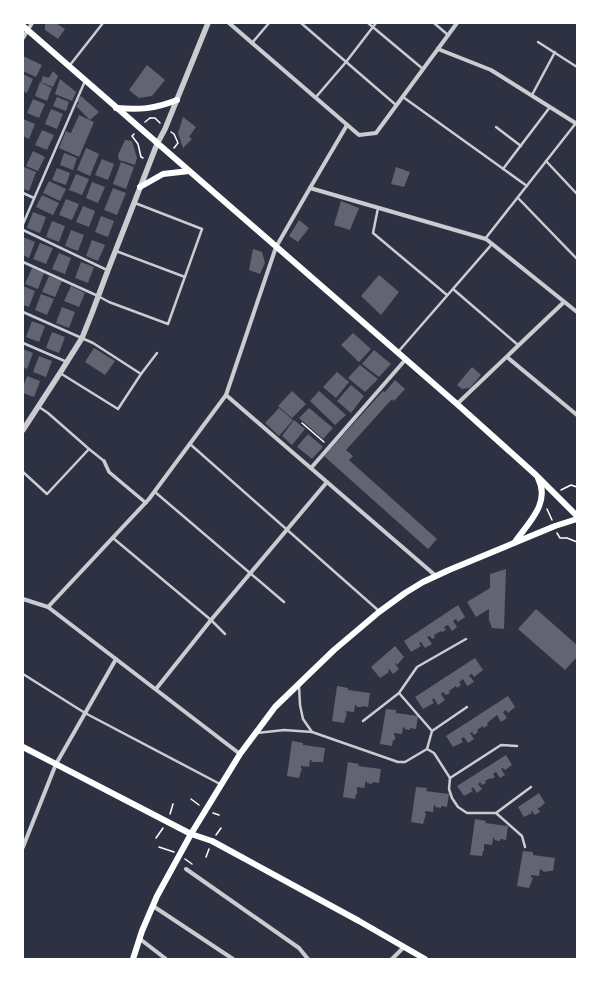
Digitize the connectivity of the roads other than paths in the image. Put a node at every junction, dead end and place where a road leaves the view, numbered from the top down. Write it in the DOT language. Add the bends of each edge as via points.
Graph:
graph roads {
  1 [pos="32,23"];
  2 [pos="103,23"];
  3 [pos="208,23"];
  4 [pos="229,23"];
  5 [pos="269,23"];
  6 [pos="301,23"];
  7 [pos="368,23"];
  8 [pos="376,23"];
  9 [pos="434,23"];
  10 [pos="457,23"];
  11 [pos="373,27"];
  12 [pos="25,28"];
  13 [pos="448,35"];
  14 [pos="23,38"];
  15 [pos="538,42"];
  16 [pos="252,43"];
  17 [pos="438,50"];
  18 [pos="555,52"];
  19 [pos="346,62"];
  20 [pos="69,67"];
  21 [pos="577,67"];
  22 [pos="423,69"];
  23 [pos="85,81"];
  24 [pos="532,95"];
  25 [pos="403,97"];
  26 [pos="316,98"];
  27 [pos="177,100"];
  28 [pos="397,106"];
  29 [pos="550,107"];
  30 [pos="116,108"];
  31 [pos="576,124"];
  32 [pos="347,125"];
  33 [pos="496,128"];
  34 [pos="157,144"];
  35 [pos="521,146"];
  36 [pos="546,161"];
  37 [pos="503,169"];
  38 [pos="189,171"];
  39 [pos="527,186"];
  40 [pos="140,187"];
  41 [pos="310,188"];
  42 [pos="23,194"];
  43 [pos="577,194"];
  44 [pos="34,198"];
  45 [pos="518,198"];
  46 [pos="134,202"];
  47 [pos="378,208"];
  48 [pos="23,224"];
  49 [pos="23,230"];
  50 [pos="484,239"];
  51 [pos="492,244"];
  52 [pos="276,247"];
  53 [pos="115,251"];
  54 [pos="577,259"];
  55 [pos="23,262"];
  56 [pos="108,270"];
  57 [pos="185,277"];
  58 [pos="453,289"];
  59 [pos="448,295"];
  60 [pos="98,296"];
  61 [pos="564,302"];
  62 [pos="23,312"];
  63 [pos="577,312"];
  64 [pos="82,338"];
  65 [pos="23,343"];
  66 [pos="519,346"];
  67 [pos="398,352"];
  68 [pos="157,353"];
  69 [pos="507,357"];
  70 [pos="406,359"];
  71 [pos="67,362"];
  72 [pos="60,374"];
  73 [pos="141,374"];
  74 [pos="226,395"];
  75 [pos="458,404"];
  76 [pos="38,407"];
  77 [pos="577,415"];
  78 [pos="23,430"];
  79 [pos="190,444"];
  80 [pos="89,449"];
  81 [pos="104,461"];
  82 [pos="311,468"];
  83 [pos="23,472"];
  84 [pos="536,475"];
  85 [pos="327,482"];
  86 [pos="155,492"];
  87 [pos="146,503"];
  88 [pos="577,517"];
  89 [pos="286,530"];
  90 [pos="113,538"];
  91 [pos="514,542"];
  92 [pos="251,574"];
  93 [pos="436,576"];
  94 [pos="23,599"];
  95 [pos="284,602"];
  96 [pos="48,607"];
  97 [pos="379,612"];
  98 [pos="211,620"];
  99 [pos="225,634"];
  100 [pos="466,639"];
  101 [pos="116,659"];
  102 [pos="23,674"];
  103 [pos="299,685"];
  104 [pos="156,690"];
  105 [pos="399,693"];
  106 [pos="467,707"];
  107 [pos="85,712"];
  108 [pos="363,721"];
  109 [pos="432,731"];
  110 [pos="312,732"];
  111 [pos="256,733"];
  112 [pos="517,746"];
  113 [pos="23,747"];
  114 [pos="427,749"];
  115 [pos="240,754"];
  116 [pos="56,764"];
  117 [pos="450,778"];
  118 [pos="220,784"];
  119 [pos="531,787"];
  120 [pos="496,813"];
  121 [pos="191,834"];
  122 [pos="23,847"];
  123 [pos="525,847"];
  124 [pos="186,870"];
  125 [pos="153,906"];
  126 [pos="140,939"];
  127 [pos="404,947"];
  128 [pos="133,959"];
  129 [pos="166,959"];
  130 [pos="233,959"];
  131 [pos="308,959"];
  132 [pos="392,959"];
  133 [pos="425,959"];
  1 -- 12 [label="street"];
  2 -- 20 [label="lane"];
  3 -- 27 [label="street"];
  4 -- 16 [label="street"];
  5 -- 16 [label="lane"];
  6 -- 19 [label="lane"];
  7 -- 11 [label="lane"];
  8 -- 11 [label="lane"];
  9 -- 13 [label="lane"];
  10 -- 13 [label="street"];
  11 -- 19 [label="lane"];
  11 -- 22 [label="lane"];
  12 -- 14 [label="street"];
  12 -- 20 [label="main road"];
  13 -- 17 [label="street"];
  15 -- 18 [label="lane"];
  16 -- 26 [label="street"];
  17 -- 22 [label="street"];
  17 -- 24 [label="street" via="491,70"];
  18 -- 21 [label="lane"];
  18 -- 24 [label="lane"];
  19 -- 26 [label="lane"];
  19 -- 28 [label="lane"];
  20 -- 23 [label="main road"];
  22 -- 25 [label="street"];
  23 -- 30 [label="main road"];
  23 -- 44 [label="lane"];
  24 -- 29 [label="street"];
  25 -- 28 [label="street"];
  25 -- 37 [label="lane"];
  26 -- 32 [label="street"];
  27 -- 30 [label="main road" via="159,107 135,110"];
  27 -- 34 [label="street"];
  28 -- 32 [label="street" via="376,134 359,135"];
  29 -- 31 [label="street"];
  29 -- 35 [label="lane"];
  30 -- 34 [label="main road"];
  31 -- 36 [label="lane"];
  32 -- 41 [label="street"];
  33 -- 35 [label="lane"];
  34 -- 38 [label="main road"];
  34 -- 40 [label="street"];
  35 -- 37 [label="lane"];
  36 -- 39 [label="lane"];
  36 -- 43 [label="lane"];
  37 -- 39 [label="lane"];
  38 -- 40 [label="main road" via="163,174"];
  38 -- 52 [label="main road"];
  39 -- 45 [label="lane"];
  40 -- 46 [label="street"];
  41 -- 47 [label="street"];
  41 -- 52 [label="street"];
  42 -- 44 [label="lane"];
  44 -- 48 [label="lane"];
  45 -- 50 [label="lane"];
  45 -- 54 [label="lane"];
  46 -- 53 [label="street"];
  46 -- 57 [label="lane" via="202,229"];
  47 -- 50 [label="street"];
  47 -- 59 [label="lane" via="373,233"];
  49 -- 56 [label="lane"];
  50 -- 51 [label="street"];
  51 -- 58 [label="lane"];
  51 -- 61 [label="street"];
  52 -- 67 [label="main road"];
  52 -- 74 [label="street"];
  53 -- 56 [label="street"];
  53 -- 57 [label="lane"];
  55 -- 60 [label="lane"];
  56 -- 60 [label="street"];
  57 -- 60 [label="lane" via="168,324"];
  58 -- 59 [label="lane"];
  58 -- 66 [label="lane"];
  59 -- 67 [label="lane"];
  60 -- 64 [label="street"];
  61 -- 63 [label="street"];
  61 -- 66 [label="street"];
  62 -- 64 [label="lane"];
  64 -- 71 [label="street"];
  64 -- 73 [label="lane"];
  65 -- 71 [label="lane"];
  66 -- 69 [label="street"];
  67 -- 70 [label="main road"];
  68 -- 73 [label="lane"];
  69 -- 75 [label="street"];
  69 -- 77 [label="street"];
  70 -- 75 [label="main road"];
  70 -- 82 [label="street"];
  71 -- 72 [label="street"];
  72 -- 73 [label="lane" via="118,410"];
  72 -- 76 [label="street"];
  74 -- 79 [label="street"];
  74 -- 82 [label="street"];
  75 -- 84 [label="main road"];
  76 -- 78 [label="street"];
  76 -- 80 [label="lane"];
  79 -- 86 [label="street"];
  79 -- 89 [label="lane"];
  80 -- 81 [label="lane"];
  80 -- 83 [label="lane" via="47,494"];
  81 -- 87 [label="street" via="109,472"];
  82 -- 85 [label="street"];
  84 -- 88 [label="main road"];
  84 -- 91 [label="main road" via="543,495 541,504"];
  85 -- 89 [label="street"];
  85 -- 93 [label="street"];
  86 -- 87 [label="street"];
  86 -- 92 [label="lane"];
  87 -- 90 [label="street"];
  88 -- 91 [label="main road"];
  89 -- 92 [label="street"];
  89 -- 97 [label="lane"];
  90 -- 96 [label="street"];
  90 -- 98 [label="lane"];
  91 -- 93 [label="main road"];
  92 -- 95 [label="lane"];
  92 -- 98 [label="street"];
  93 -- 97 [label="main road" via="405,593"];
  94 -- 96 [label="street"];
  96 -- 101 [label="street"];
  97 -- 103 [label="main road" via="334,650"];
  98 -- 99 [label="lane"];
  98 -- 104 [label="street"];
  100 -- 105 [label="lane" via="417,667"];
  101 -- 104 [label="street"];
  101 -- 107 [label="street"];
  102 -- 107 [label="lane"];
  103 -- 110 [label="lane" via="303,719"];
  103 -- 111 [label="main road" via="275,707"];
  104 -- 115 [label="street"];
  105 -- 108 [label="lane"];
  105 -- 109 [label="lane"];
  106 -- 109 [label="lane"];
  107 -- 116 [label="street"];
  107 -- 118 [label="lane"];
  109 -- 114 [label="lane"];
  110 -- 111 [label="lane" via="284,730"];
  110 -- 114 [label="lane" via="398,762 405,762"];
  111 -- 115 [label="main road"];
  112 -- 117 [label="lane" via="501,745"];
  113 -- 116 [label="main road"];
  114 -- 117 [label="lane" via="434,753"];
  115 -- 118 [label="main road"];
  116 -- 121 [label="main road"];
  116 -- 122 [label="street"];
  117 -- 120 [label="lane" via="449,789 458,807 467,813"];
  118 -- 121 [label="main road"];
  119 -- 120 [label="lane"];
  120 -- 123 [label="lane" via="522,836"];
  121 -- 125 [label="main road"];
  121 -- 127 [label="main road" via="212,841"];
  124 -- 131 [label="street" via="299,948"];
  125 -- 126 [label="main road"];
  125 -- 130 [label="street"];
  126 -- 128 [label="main road"];
  126 -- 129 [label="street"];
  127 -- 132 [label="street"];
  127 -- 133 [label="main road"];
}
